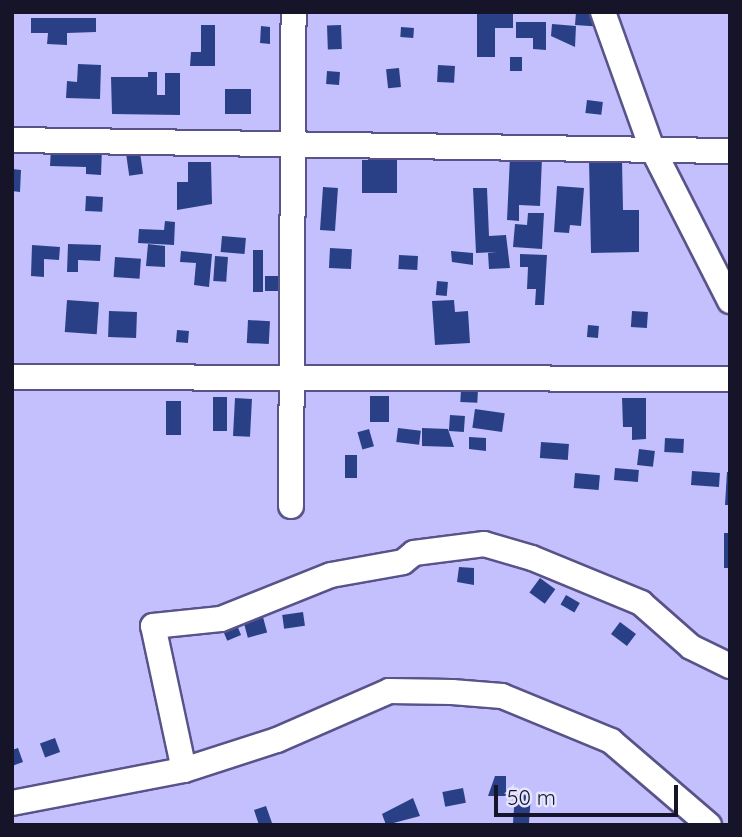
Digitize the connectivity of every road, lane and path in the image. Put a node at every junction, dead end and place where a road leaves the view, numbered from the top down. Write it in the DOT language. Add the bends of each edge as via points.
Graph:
graph roads {
  1 [pos="294,12"];
  2 [pos="603,12"];
  3 [pos="12,140"];
  4 [pos="297,144"];
  5 [pos="651,146"];
  6 [pos="730,151"];
  7 [pos="730,302"];
  8 [pos="12,377"];
  9 [pos="292,379"];
  10 [pos="730,379"];
  11 [pos="290,506"];
  12 [pos="730,666"];
  13 [pos="184,770"];
  14 [pos="12,803"];
  15 [pos="709,825"];
  1 -- 4 [label="street"];
  2 -- 5 [label="street"];
  3 -- 4 [label="street"];
  4 -- 5 [label="street"];
  4 -- 9 [label="street"];
  5 -- 6 [label="street"];
  5 -- 7 [label="street"];
  8 -- 9 [label="street"];
  9 -- 10 [label="street"];
  9 -- 11 [label="street"];
  12 -- 13 [label="street" via="691,647 641,603 532,558 484,544 414,553 402,562 331,575 221,619 153,626"];
  13 -- 14 [label="street"];
  13 -- 15 [label="street" via="277,740 389,691 502,696 611,741"];
}
